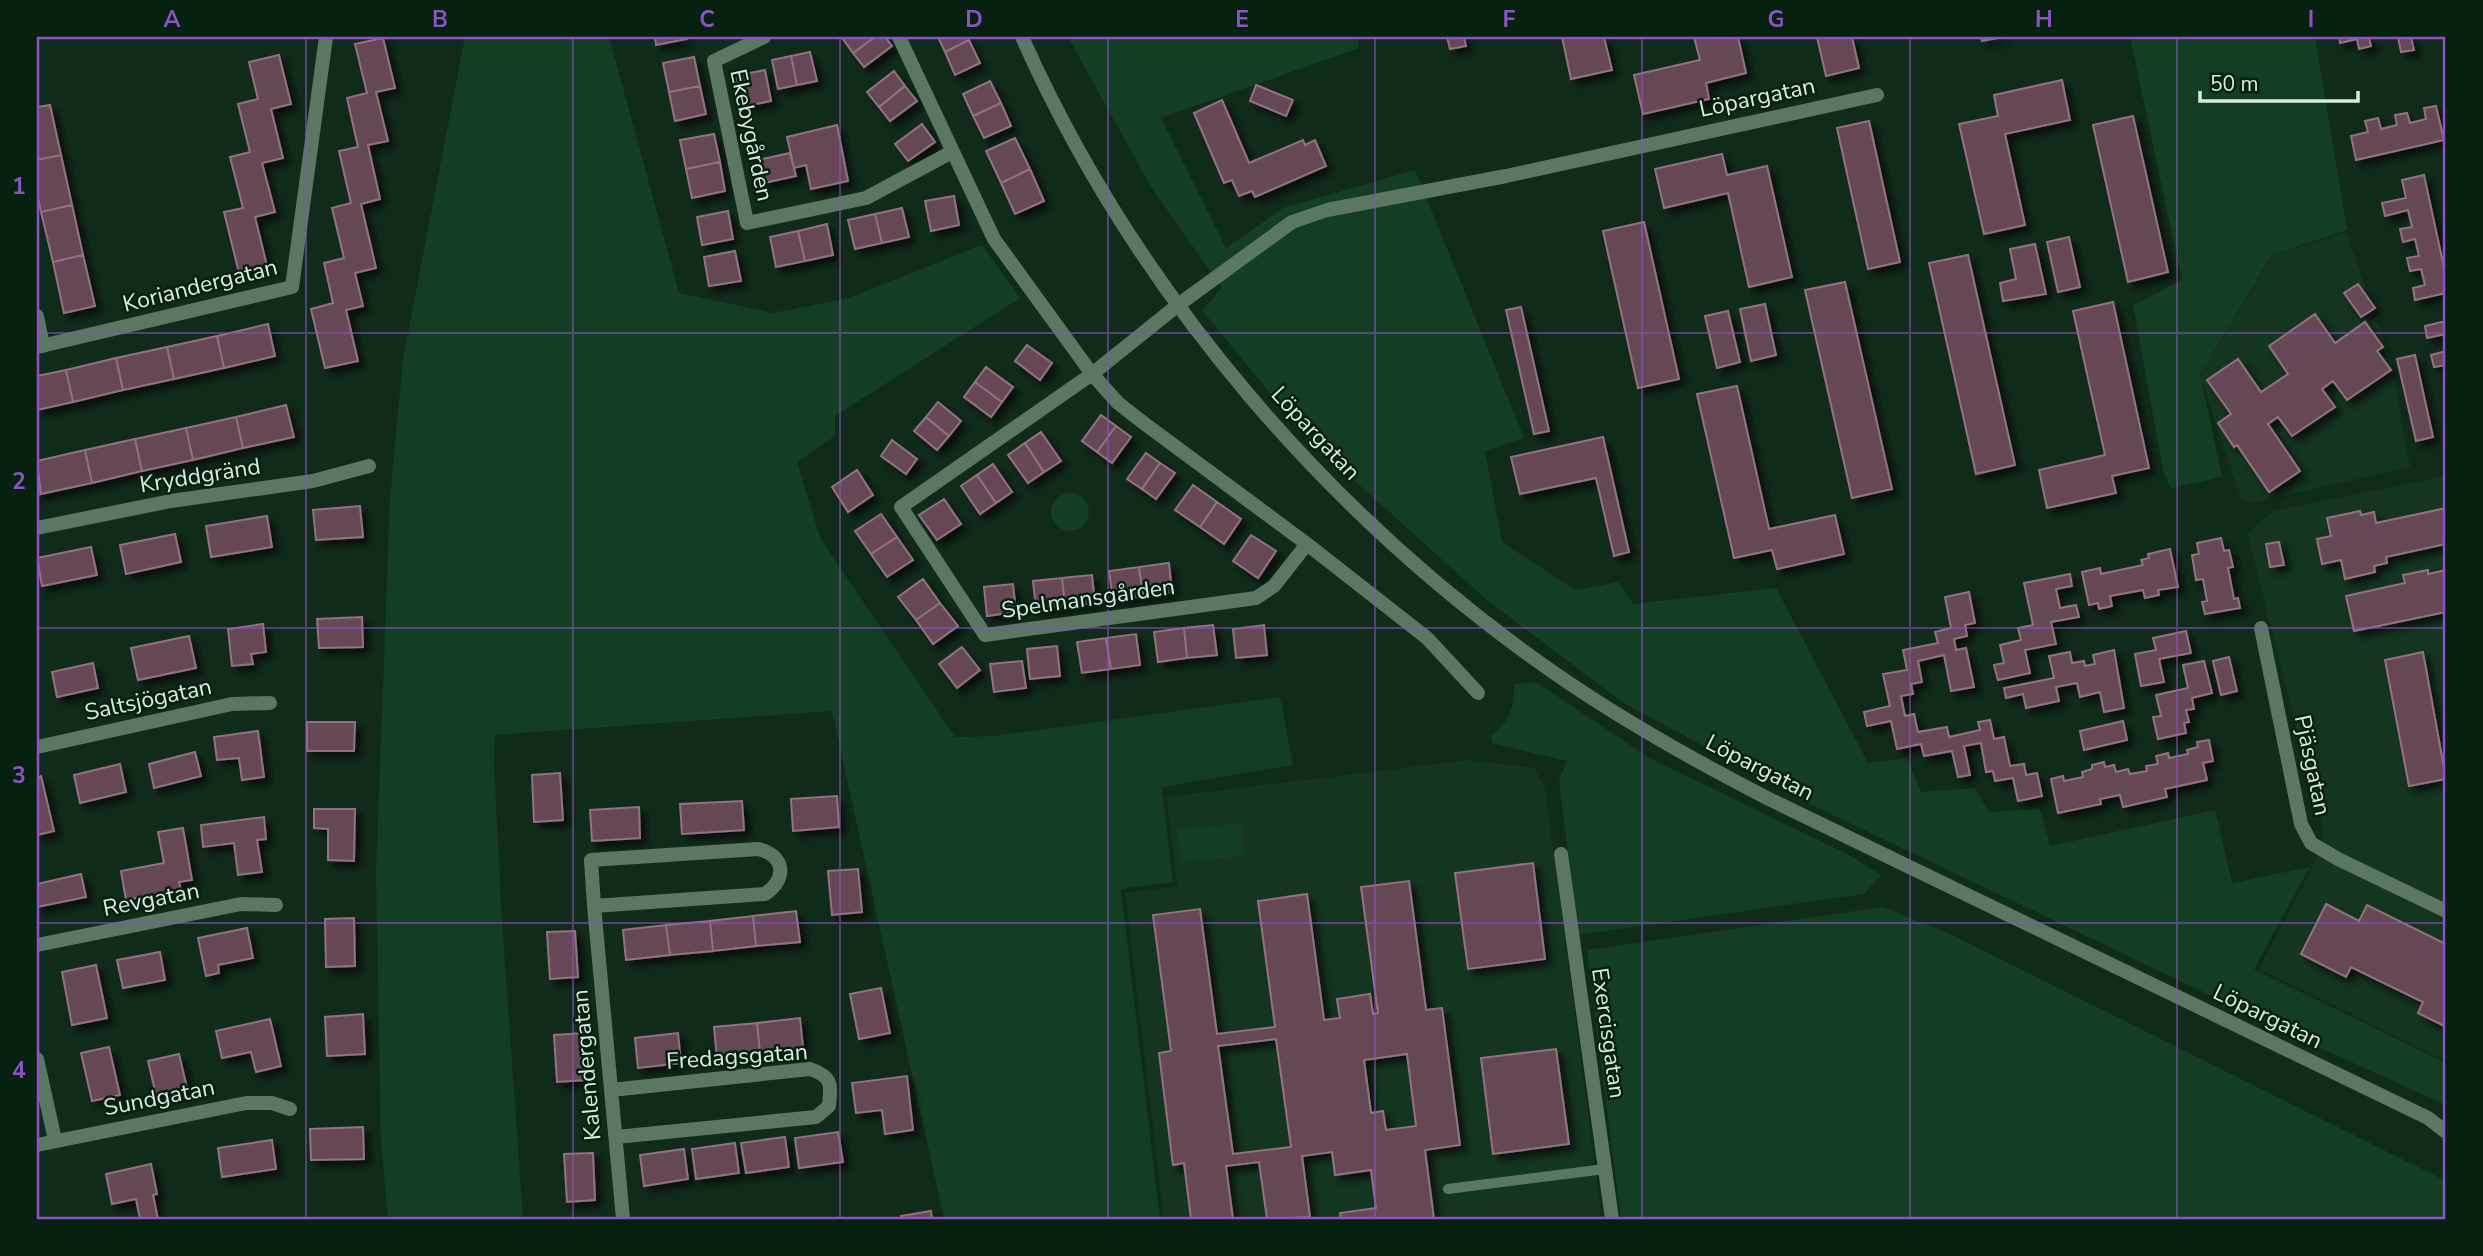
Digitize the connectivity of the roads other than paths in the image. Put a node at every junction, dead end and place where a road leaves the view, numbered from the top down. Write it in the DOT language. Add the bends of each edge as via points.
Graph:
graph roads {
  1 [pos="326,37"];
  2 [pos="764,37"];
  3 [pos="899,37"];
  4 [pos="1022,37"];
  5 [pos="1877,95"];
  6 [pos="952,152"];
  7 [pos="1178,305"];
  8 [pos="37,316"];
  9 [pos="40,346"];
  10 [pos="1091,374"];
  11 [pos="369,466"];
  12 [pos="37,528"];
  13 [pos="1307,544"];
  14 [pos="2261,628"];
  15 [pos="1478,693"];
  16 [pos="270,703"];
  17 [pos="37,747"];
  18 [pos="1561,854"];
  19 [pos="276,905"];
  20 [pos="594,906"];
  21 [pos="2446,911"];
  22 [pos="37,945"];
  23 [pos="37,1059"];
  24 [pos="611,1090"];
  25 [pos="290,1109"];
  26 [pos="2428,1118"];
  27 [pos="2446,1124"];
  28 [pos="2446,1132"];
  29 [pos="616,1137"];
  30 [pos="55,1140"];
  31 [pos="37,1145"];
  32 [pos="1605,1170"];
  33 [pos="1448,1189"];
  34 [pos="623,1219"];
  35 [pos="1612,1219"];
  1 -- 9 [label="street, Koriandergatan" via="292,288"];
  2 -- 6 [label="street, Ekebygården" via="714,61 747,223 866,198"];
  3 -- 6 [label="street"];
  4 -- 7 [label="street, Löpargatan" via="1077,146"];
  5 -- 7 [label="street, Löpargatan" via="1327,210 1292,222"];
  6 -- 10 [label="street" via="994,239"];
  7 -- 10 [label="street, Spelmansgården"];
  7 -- 26 [label="street, Löpargatan" via="1240,385 1316,470 1397,548 1446,591 1607,708 1769,799"];
  8 -- 9 [label="street"];
  10 -- 13 [label="street" via="1118,403"];
  10 -- 13 [label="street, Spelmansgården" via="901,507 985,635 1256,598 1273,586"];
  11 -- 12 [label="street, Kryddgränd" via="313,481 171,501"];
  13 -- 15 [label="street" via="1427,638"];
  14 -- 21 [label="street, Pjäsgatan" via="2301,824 2311,843"];
  16 -- 17 [label="street, Saltsjögatan" via="232,704"];
  18 -- 32 [label="street, Exercisgatan"];
  19 -- 22 [label="street, Revgatan" via="241,904"];
  20 -- 20 [label="street, Kalendergatan" via="591,860 758,849 770,852 779,862 778,886 765,894"];
  20 -- 24 [label="street, Kalendergatan"];
  23 -- 30 [label="street"];
  24 -- 29 [label="street, Kalendergatan"];
  24 -- 29 [label="street, Fredagsgatan" via="810,1069 831,1084 830,1106 816,1117"];
  25 -- 30 [label="street, Sundgatan" via="272,1103 246,1104"];
  26 -- 27 [label="street, Löpargatan"];
  26 -- 28 [label="street, Löpargatan"];
  29 -- 34 [label="street, Kalendergatan"];
  30 -- 31 [label="street, Sundgatan"];
  32 -- 33 [label="lane"];
  32 -- 35 [label="street, Exercisgatan"];
}
